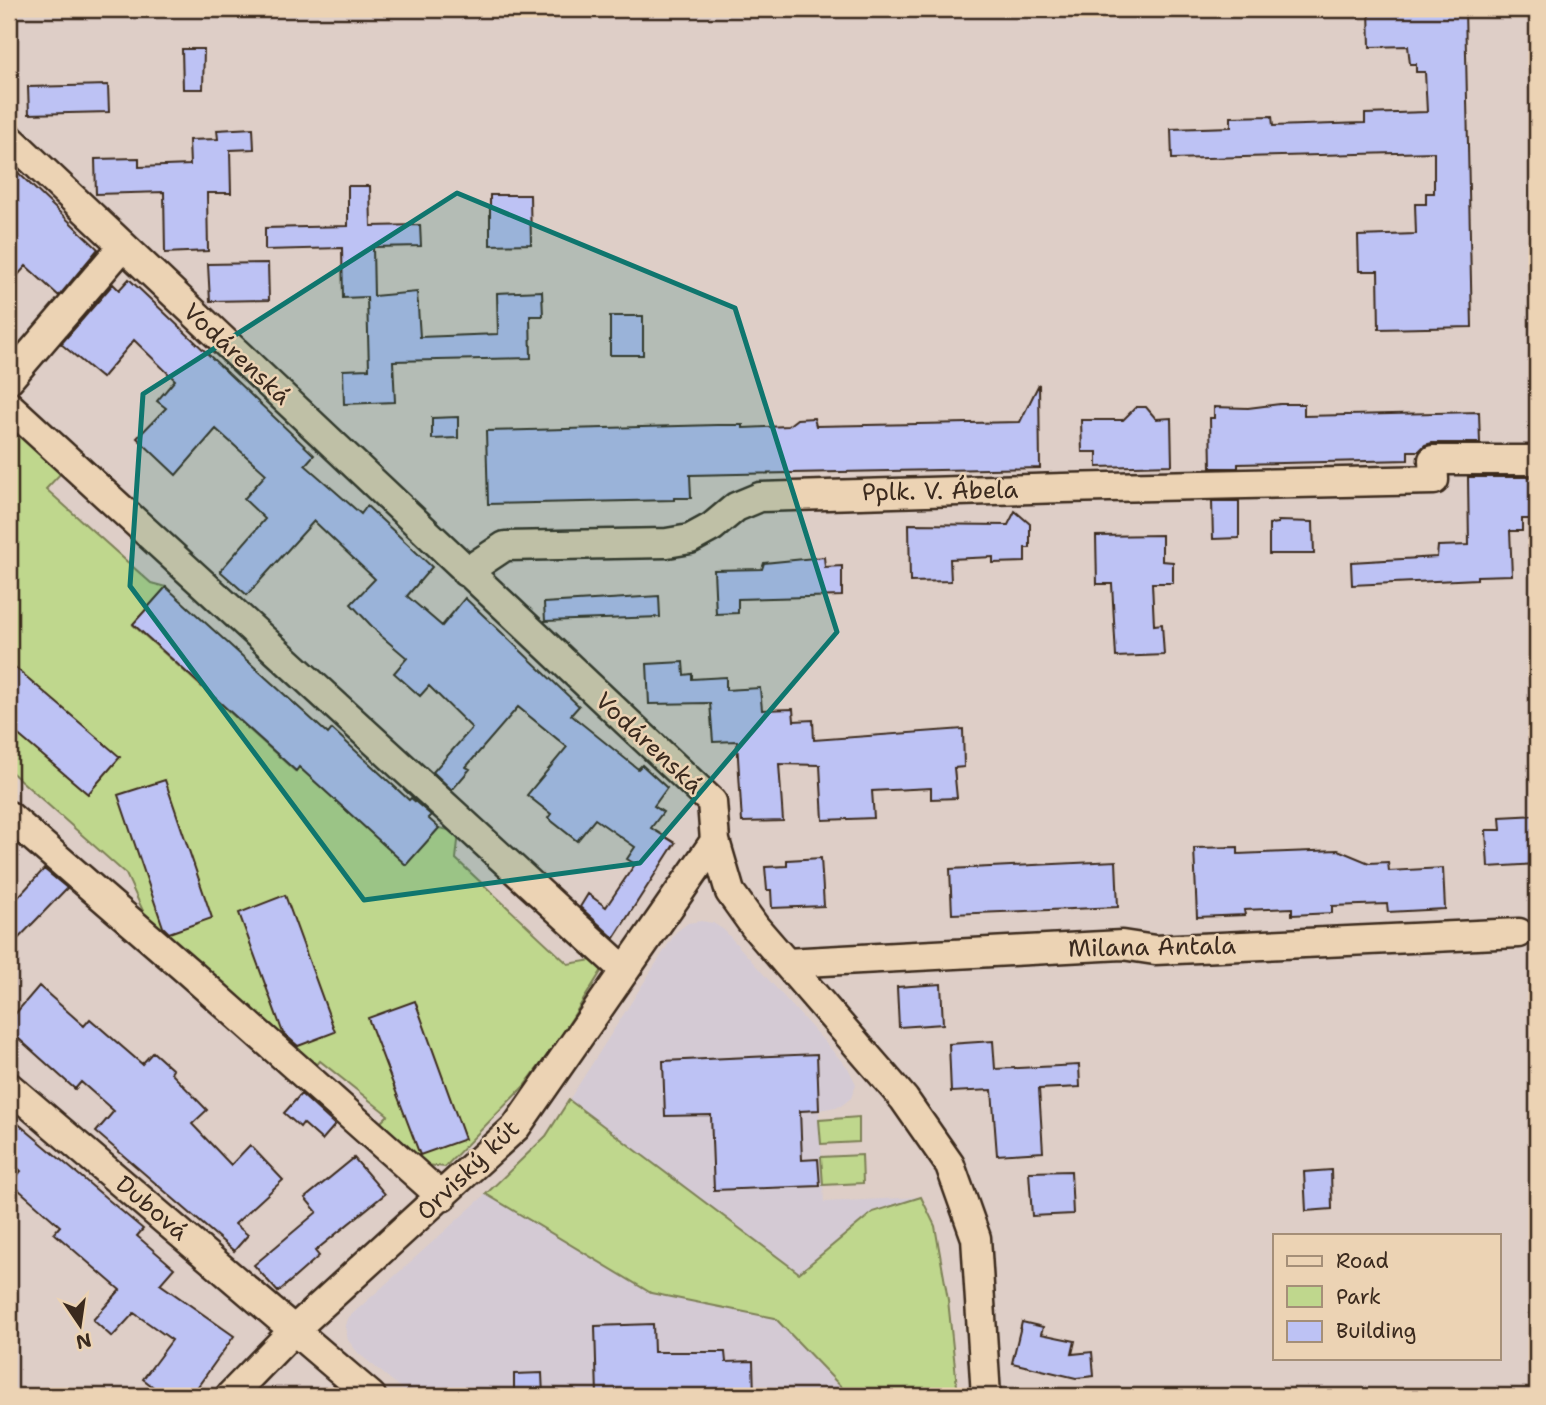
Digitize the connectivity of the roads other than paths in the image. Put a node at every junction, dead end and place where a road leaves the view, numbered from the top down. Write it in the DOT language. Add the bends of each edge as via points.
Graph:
graph roads {
  1 [pos="9,138"];
  2 [pos="123,246"];
  3 [pos="9,379"];
  4 [pos="9,406"];
  5 [pos="1537,460"];
  6 [pos="467,572"];
  7 [pos="9,816"];
  8 [pos="715,841"];
  9 [pos="1519,933"];
  10 [pos="786,963"];
  11 [pos="624,970"];
  12 [pos="9,1087"];
  13 [pos="442,1197"];
  14 [pos="294,1330"];
  15 [pos="230,1396"];
  16 [pos="372,1396"];
  17 [pos="986,1396"];
  1 -- 2 [label="street, Vodárenská"];
  2 -- 3 [label="street"];
  2 -- 6 [label="street, Vodárenská"];
  4 -- 11 [label="street"];
  5 -- 6 [label="street, Pplk. V. Ábela" via="1433,460 1434,480 760,497 736,507 690,539 505,546"];
  6 -- 8 [label="street, Vodárenská" via="712,802"];
  7 -- 13 [label="street"];
  8 -- 10 [label="street, Vodárenská" via="730,892"];
  8 -- 11 [label="street, Orviský kút"];
  9 -- 10 [label="street, Milana Antala" via="1155,950 1122,944"];
  10 -- 17 [label="street, Vodárenská" via="904,1099 950,1165 976,1238"];
  11 -- 13 [label="street, Orviský kút" via="516,1128"];
  12 -- 14 [label="street, Dubová"];
  13 -- 14 [label="street, Orviský kút"];
  14 -- 15 [label="street, Orviský kút"];
  14 -- 16 [label="street, Dubová"];
}
